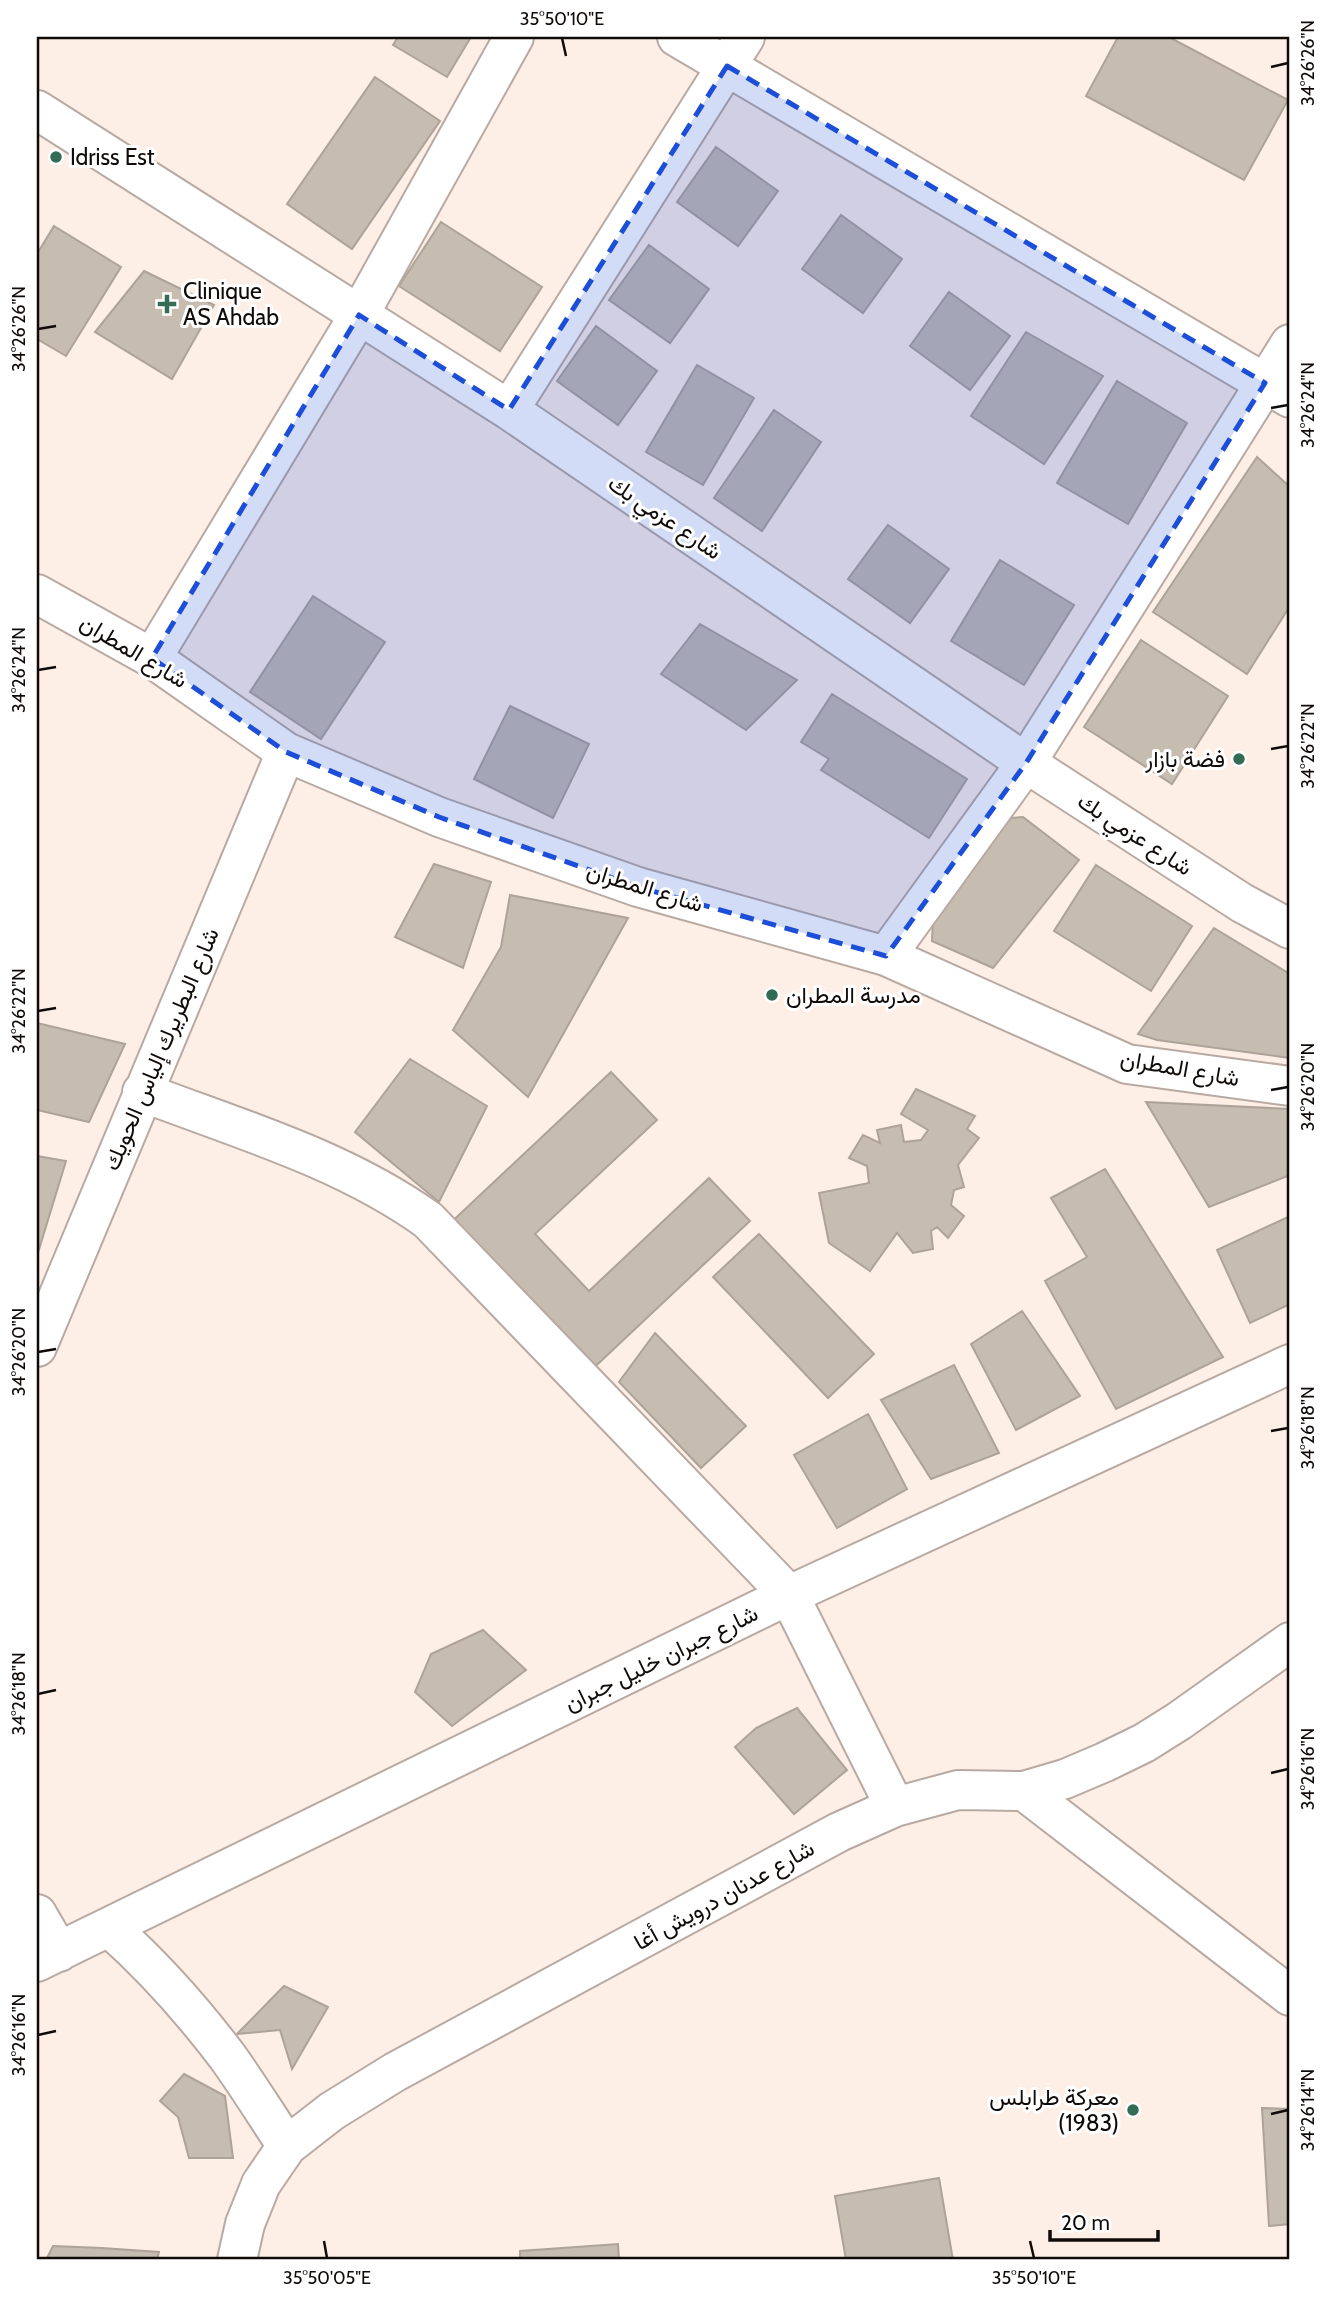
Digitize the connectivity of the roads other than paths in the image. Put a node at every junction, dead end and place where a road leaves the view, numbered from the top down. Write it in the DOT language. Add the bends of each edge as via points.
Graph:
graph roads {
  1 [pos="514,37"];
  2 [pos="677,37"];
  3 [pos="736,52"];
  4 [pos="37,110"];
  5 [pos="359,315"];
  6 [pos="1290,344"];
  7 [pos="1278,391"];
  8 [pos="509,410"];
  9 [pos="39,601"];
  10 [pos="152,658"];
  11 [pos="286,752"];
  12 [pos="1026,763"];
  13 [pos="1290,929"];
  14 [pos="886,956"];
  15 [pos="1290,1086"];
  16 [pos="142,1092"];
  17 [pos="37,1347"];
  18 [pos="1290,1364"];
  19 [pos="789,1595"];
  20 [pos="1290,1642"];
  21 [pos="1024,1791"];
  22 [pos="895,1807"];
  23 [pos="37,1914"];
  24 [pos="110,1928"];
  25 [pos="48,1957"];
  26 [pos="1290,1996"];
  27 [pos="287,2146"];
  28 [pos="237,2260"];
  1 -- 5 [label="street"];
  2 -- 3 [label="street"];
  3 -- 7 [label="street"];
  3 -- 8 [label="street"];
  4 -- 5 [label="street, شارع عزمي بك"];
  5 -- 8 [label="street, شارع عزمي بك"];
  5 -- 10 [label="street"];
  6 -- 7 [label="street"];
  7 -- 12 [label="street"];
  8 -- 12 [label="street, شارع عزمي بك"];
  9 -- 10 [label="street, شارع المطران"];
  10 -- 11 [label="street, شارع المطران"];
  11 -- 14 [label="street, شارع المطران" via="439,817 638,887"];
  11 -- 16 [label="street, شارع البطريرك إلياس الحويك"];
  12 -- 13 [label="street, شارع عزمي بك" via="1242,903"];
  12 -- 14 [label="street"];
  14 -- 15 [label="street, شارع المطران" via="1127,1064"];
  16 -- 17 [label="street, شارع البطريرك إلياس الحويك"];
  16 -- 19 [label="street" via="309,1154 402,1201 428,1220"];
  18 -- 19 [label="street, شارع جبران خليل جبران"];
  19 -- 22 [label="street"];
  19 -- 24 [label="street, شارع جبران خليل جبران"];
  20 -- 21 [label="street, شارع عدنان درويش أغا" via="1143,1743 1075,1775"];
  21 -- 22 [label="street, شارع عدنان درويش أغا" via="958,1790"];
  21 -- 26 [label="street"];
  22 -- 27 [label="street, شارع عدنان درويش أغا" via="839,1832 394,2072"];
  23 -- 25 [label="street"];
  24 -- 25 [label="street, شارع جبران خليل جبران"];
  24 -- 27 [label="street" via="134,1949 227,2056"];
  27 -- 28 [label="street, شارع عدنان درويش أغا" via="261,2184"];
}
